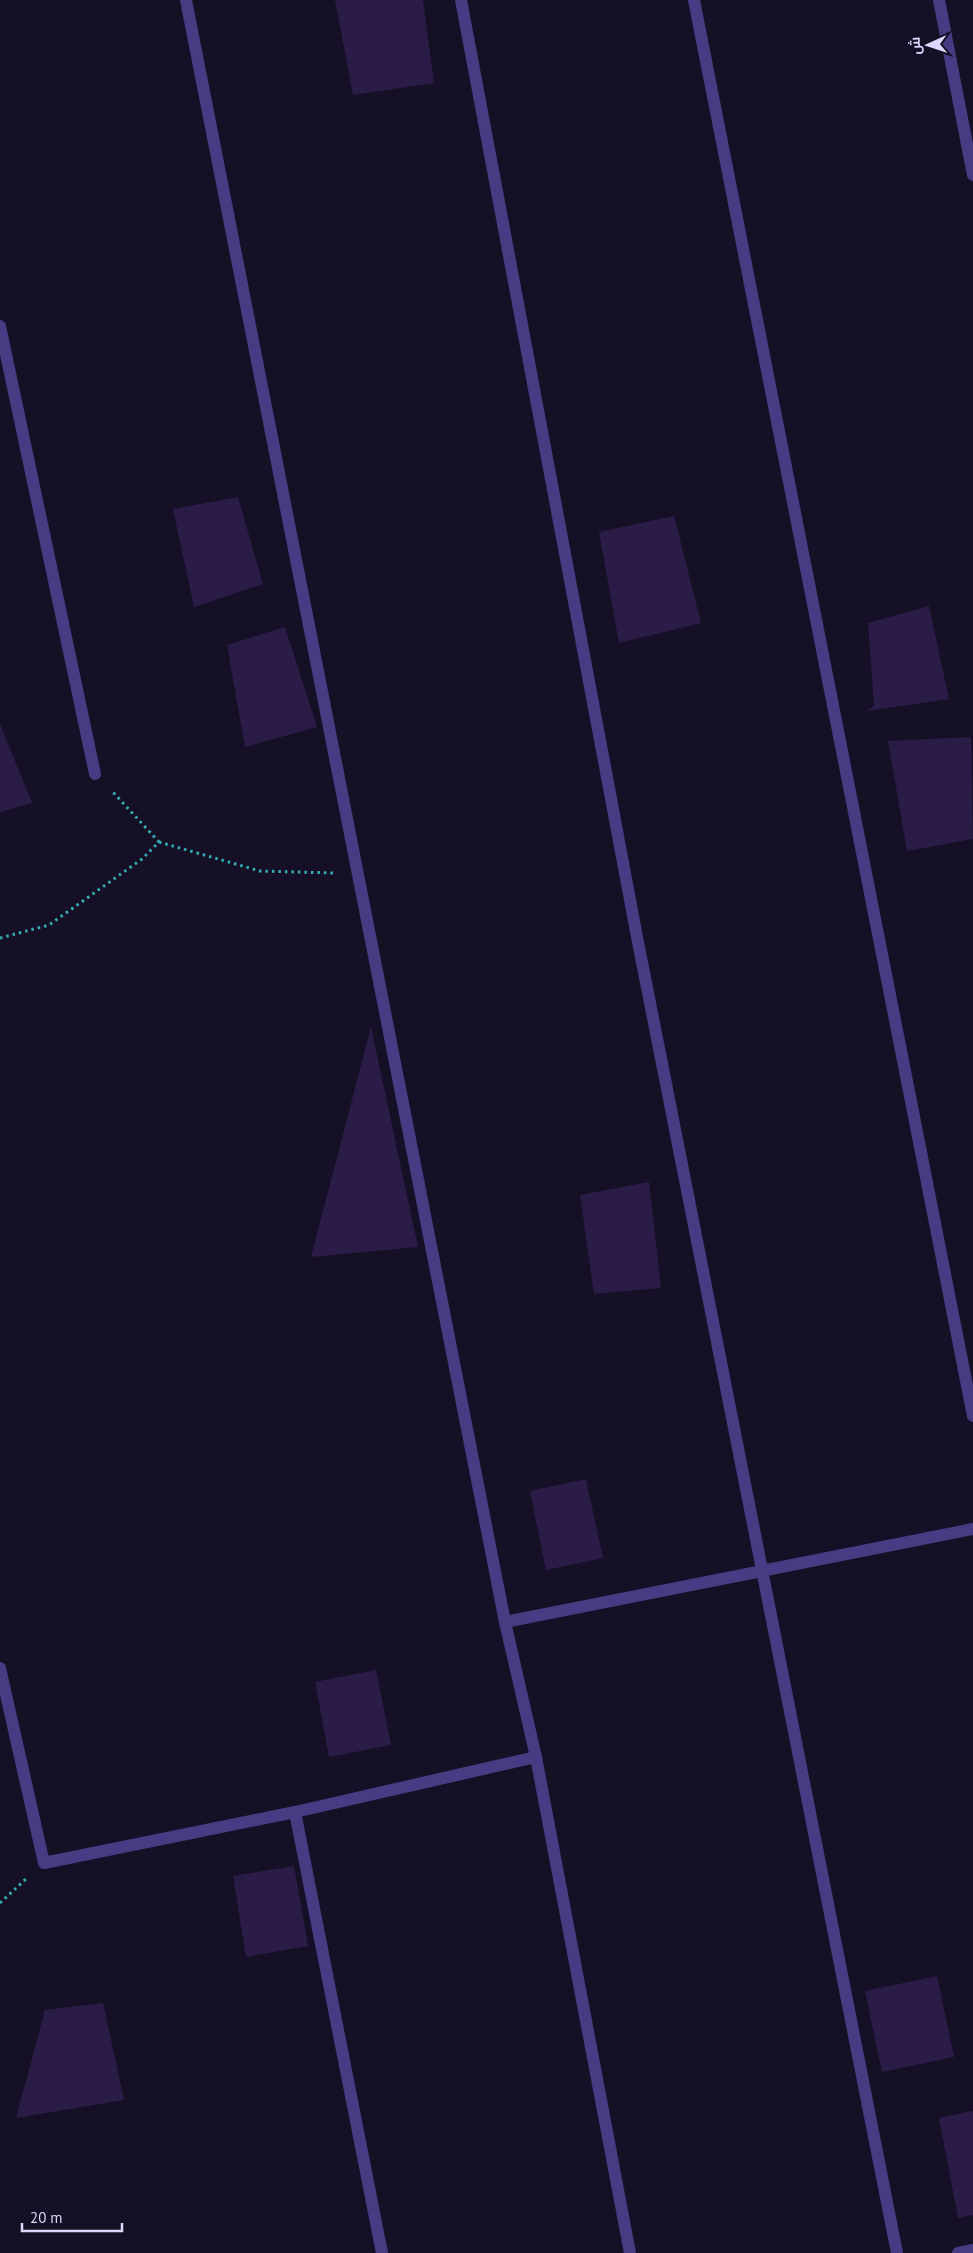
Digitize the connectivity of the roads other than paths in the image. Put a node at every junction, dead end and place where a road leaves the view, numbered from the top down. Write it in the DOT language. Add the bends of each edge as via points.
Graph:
graph roads {
  1 [pos="186,0"];
  2 [pos="461,0"];
  3 [pos="694,0"];
  4 [pos="939,0"];
  5 [pos="973,174"];
  6 [pos="0,326"];
  7 [pos="95,774"];
  8 [pos="973,1416"];
  9 [pos="973,1529"];
  10 [pos="762,1570"];
  11 [pos="505,1622"];
  12 [pos="0,1668"];
  13 [pos="536,1757"];
  14 [pos="295,1812"];
  15 [pos="973,2250"];
  16 [pos="382,2253"];
  17 [pos="630,2253"];
  18 [pos="897,2253"];
  19 [pos="958,2253"];
  1 -- 11 [label="street"];
  2 -- 10 [label="street" via="637,937"];
  3 -- 8 [label="street"];
  4 -- 5 [label="street"];
  6 -- 7 [label="street"];
  9 -- 10 [label="street"];
  10 -- 11 [label="street"];
  10 -- 18 [label="street"];
  11 -- 13 [label="street"];
  12 -- 14 [label="street" via="44,1863"];
  13 -- 14 [label="street"];
  13 -- 17 [label="street"];
  14 -- 16 [label="street"];
  15 -- 19 [label="street"];
}
